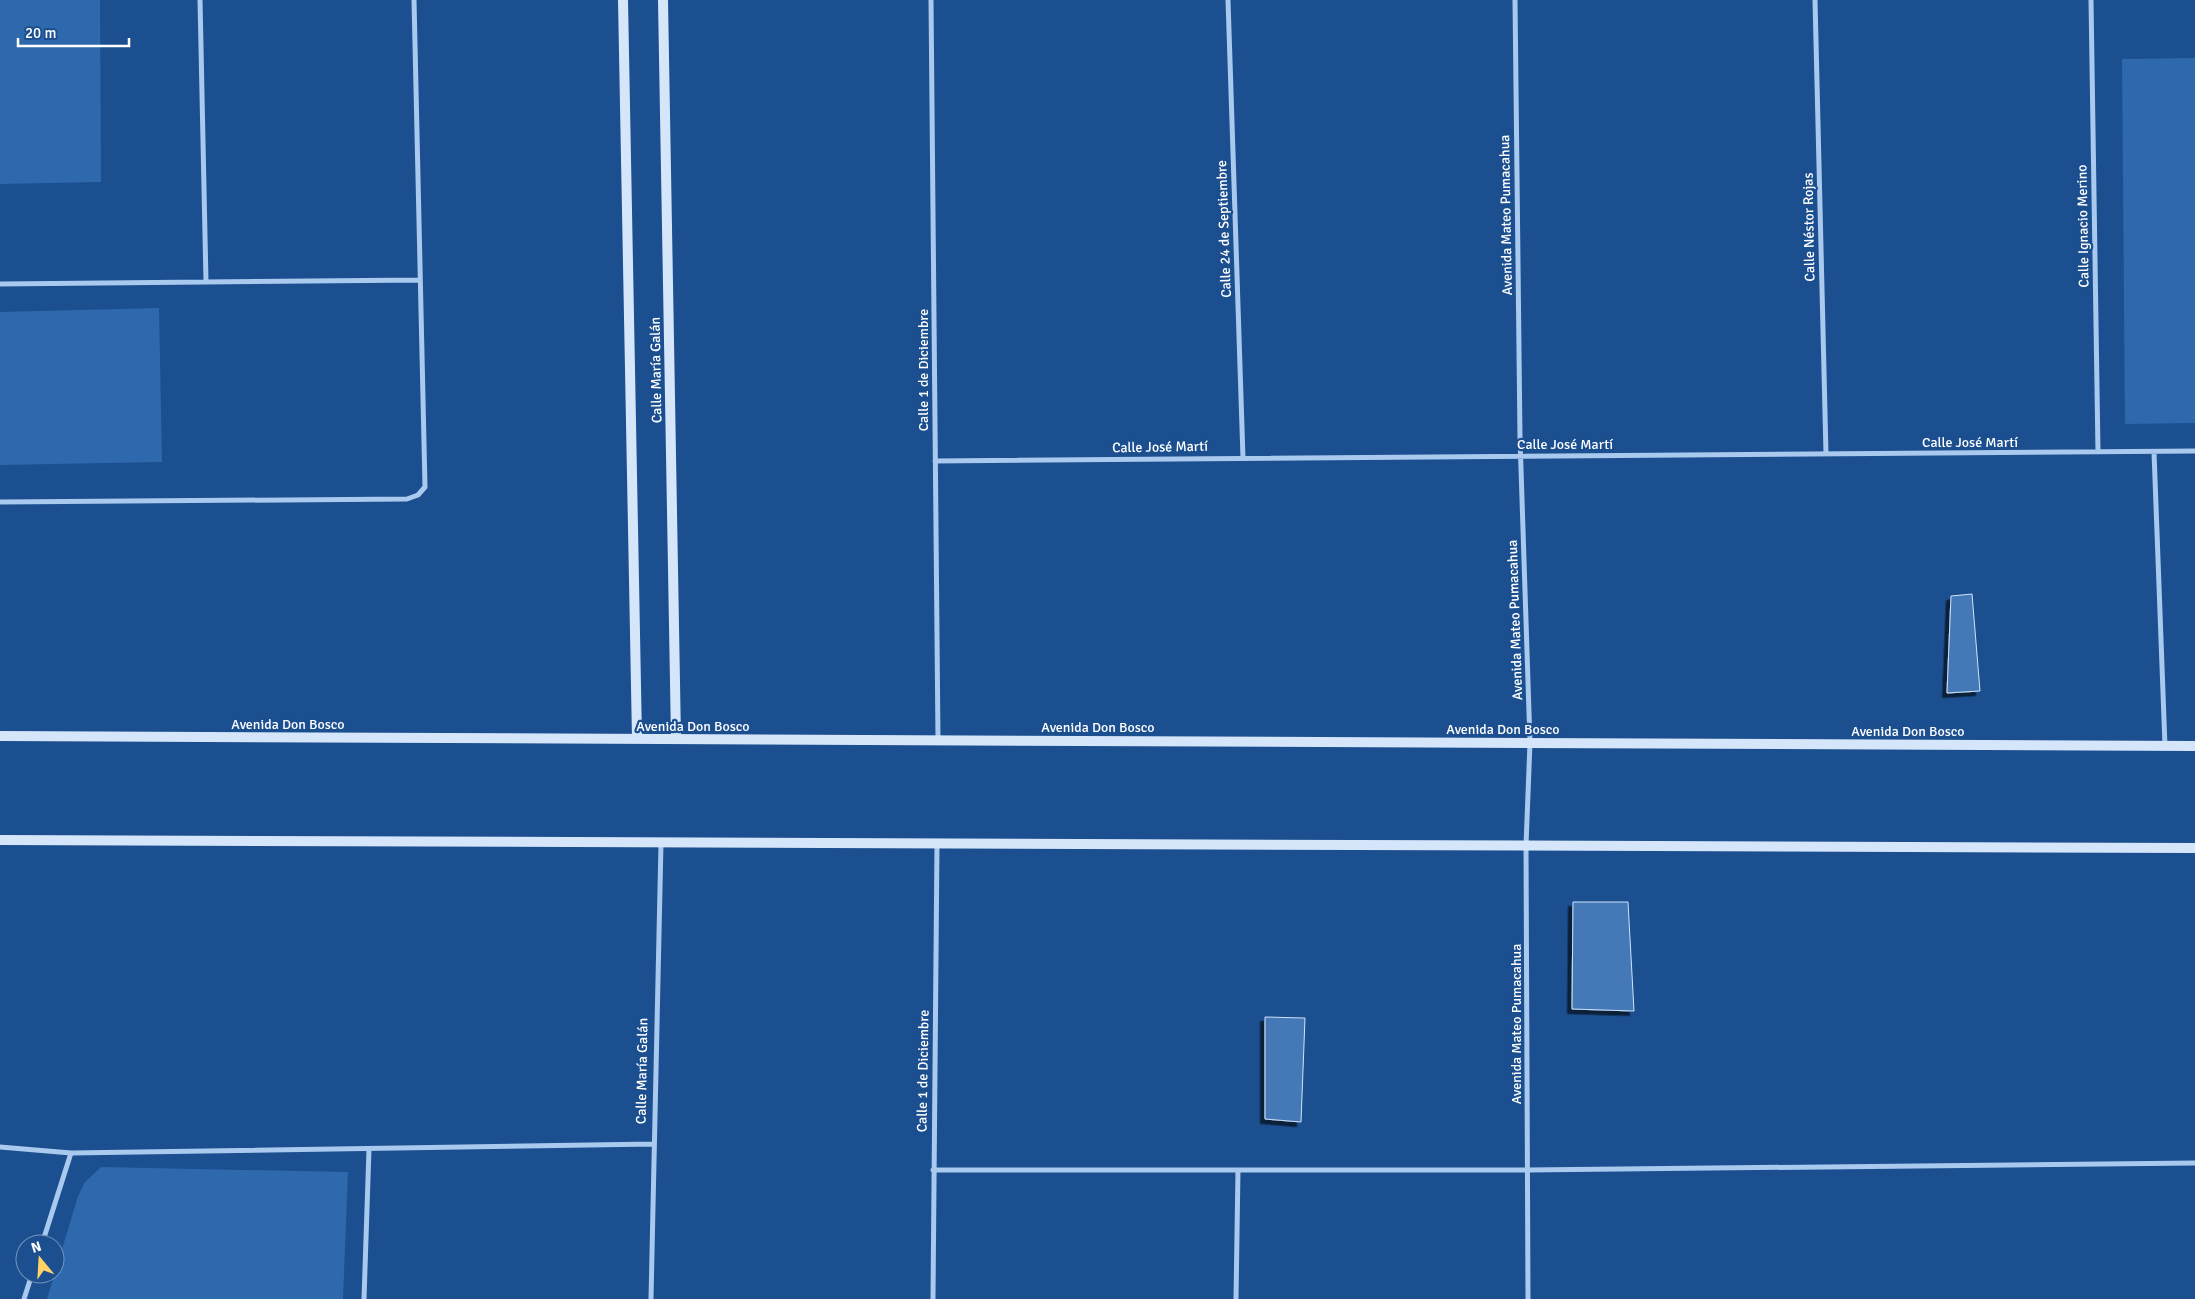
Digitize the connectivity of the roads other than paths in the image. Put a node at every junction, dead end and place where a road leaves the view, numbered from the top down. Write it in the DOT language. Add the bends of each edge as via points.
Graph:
graph roads {
  1 [pos="200,0"];
  2 [pos="414,0"];
  3 [pos="624,0"];
  4 [pos="663,0"];
  5 [pos="931,0"];
  6 [pos="1228,0"];
  7 [pos="1515,0"];
  8 [pos="1815,0"];
  9 [pos="2091,0"];
  10 [pos="420,280"];
  11 [pos="206,282"];
  12 [pos="0,284"];
  13 [pos="2195,451"];
  14 [pos="2098,452"];
  15 [pos="2154,452"];
  16 [pos="1826,454"];
  17 [pos="1521,456"];
  18 [pos="1244,458"];
  19 [pos="935,460"];
  20 [pos="0,502"];
  21 [pos="0,736"];
  22 [pos="637,739"];
  23 [pos="676,739"];
  24 [pos="938,740"];
  25 [pos="1530,743"];
  26 [pos="2165,746"];
  27 [pos="2195,746"];
  28 [pos="0,840"];
  29 [pos="661,843"];
  30 [pos="937,843"];
  31 [pos="1526,846"];
  32 [pos="2195,848"];
  33 [pos="654,1144"];
  34 [pos="0,1147"];
  35 [pos="369,1149"];
  36 [pos="72,1153"];
  37 [pos="2195,1163"];
  38 [pos="933,1170"];
  39 [pos="1238,1170"];
  40 [pos="1528,1170"];
  41 [pos="45,1234"];
  42 [pos="29,1284"];
  43 [pos="24,1299"];
  44 [pos="364,1299"];
  45 [pos="651,1299"];
  46 [pos="933,1299"];
  47 [pos="1236,1299"];
  48 [pos="1528,1299"];
  1 -- 11 [label="street"];
  2 -- 10 [label="street"];
  3 -- 22 [label="street, Calle María Galán"];
  4 -- 23 [label="street, Calle María Galán"];
  5 -- 19 [label="street, Calle 1 de Diciembre"];
  6 -- 18 [label="street, Calle 24 de Septiembre"];
  7 -- 17 [label="street, Avenida Mateo Pumacahua"];
  8 -- 16 [label="street, Calle Néstor Rojas"];
  9 -- 14 [label="street, Calle Ignacio Merino"];
  10 -- 11 [label="street"];
  10 -- 20 [label="street" via="424,487 418,495 407,499"];
  11 -- 12 [label="street"];
  13 -- 15 [label="street, Calle José Martí"];
  14 -- 15 [label="street, Calle José Martí"];
  14 -- 16 [label="street, Calle José Martí"];
  15 -- 26 [label="street"];
  16 -- 17 [label="street, Calle José Martí"];
  17 -- 18 [label="street, Calle José Martí"];
  17 -- 25 [label="street, Avenida Mateo Pumacahua"];
  18 -- 19 [label="street, Calle José Martí"];
  19 -- 24 [label="street, Calle 1 de Diciembre"];
  21 -- 22 [label="street, Avenida Don Bosco"];
  22 -- 23 [label="street, Avenida Don Bosco"];
  23 -- 24 [label="street, Avenida Don Bosco"];
  24 -- 25 [label="street, Avenida Don Bosco"];
  25 -- 26 [label="street, Avenida Don Bosco"];
  25 -- 31 [label="street, Avenida Mateo Pumacahua"];
  26 -- 27 [label="street, Avenida Don Bosco"];
  28 -- 29 [label="street"];
  29 -- 30 [label="street"];
  29 -- 33 [label="street, Calle María Galán"];
  30 -- 31 [label="street"];
  30 -- 38 [label="street, Calle 1 de Diciembre"];
  31 -- 32 [label="street"];
  31 -- 40 [label="street, Avenida Mateo Pumacahua"];
  33 -- 35 [label="street"];
  33 -- 45 [label="street, Calle María Galán"];
  34 -- 36 [label="street"];
  35 -- 36 [label="street"];
  35 -- 44 [label="street"];
  36 -- 41 [label="street"];
  37 -- 40 [label="street"];
  38 -- 39 [label="street"];
  38 -- 46 [label="street, Calle 1 de Diciembre"];
  39 -- 40 [label="street"];
  39 -- 47 [label="street"];
  40 -- 48 [label="street, Avenida Mateo Pumacahua"];
  42 -- 43 [label="street"];
}
